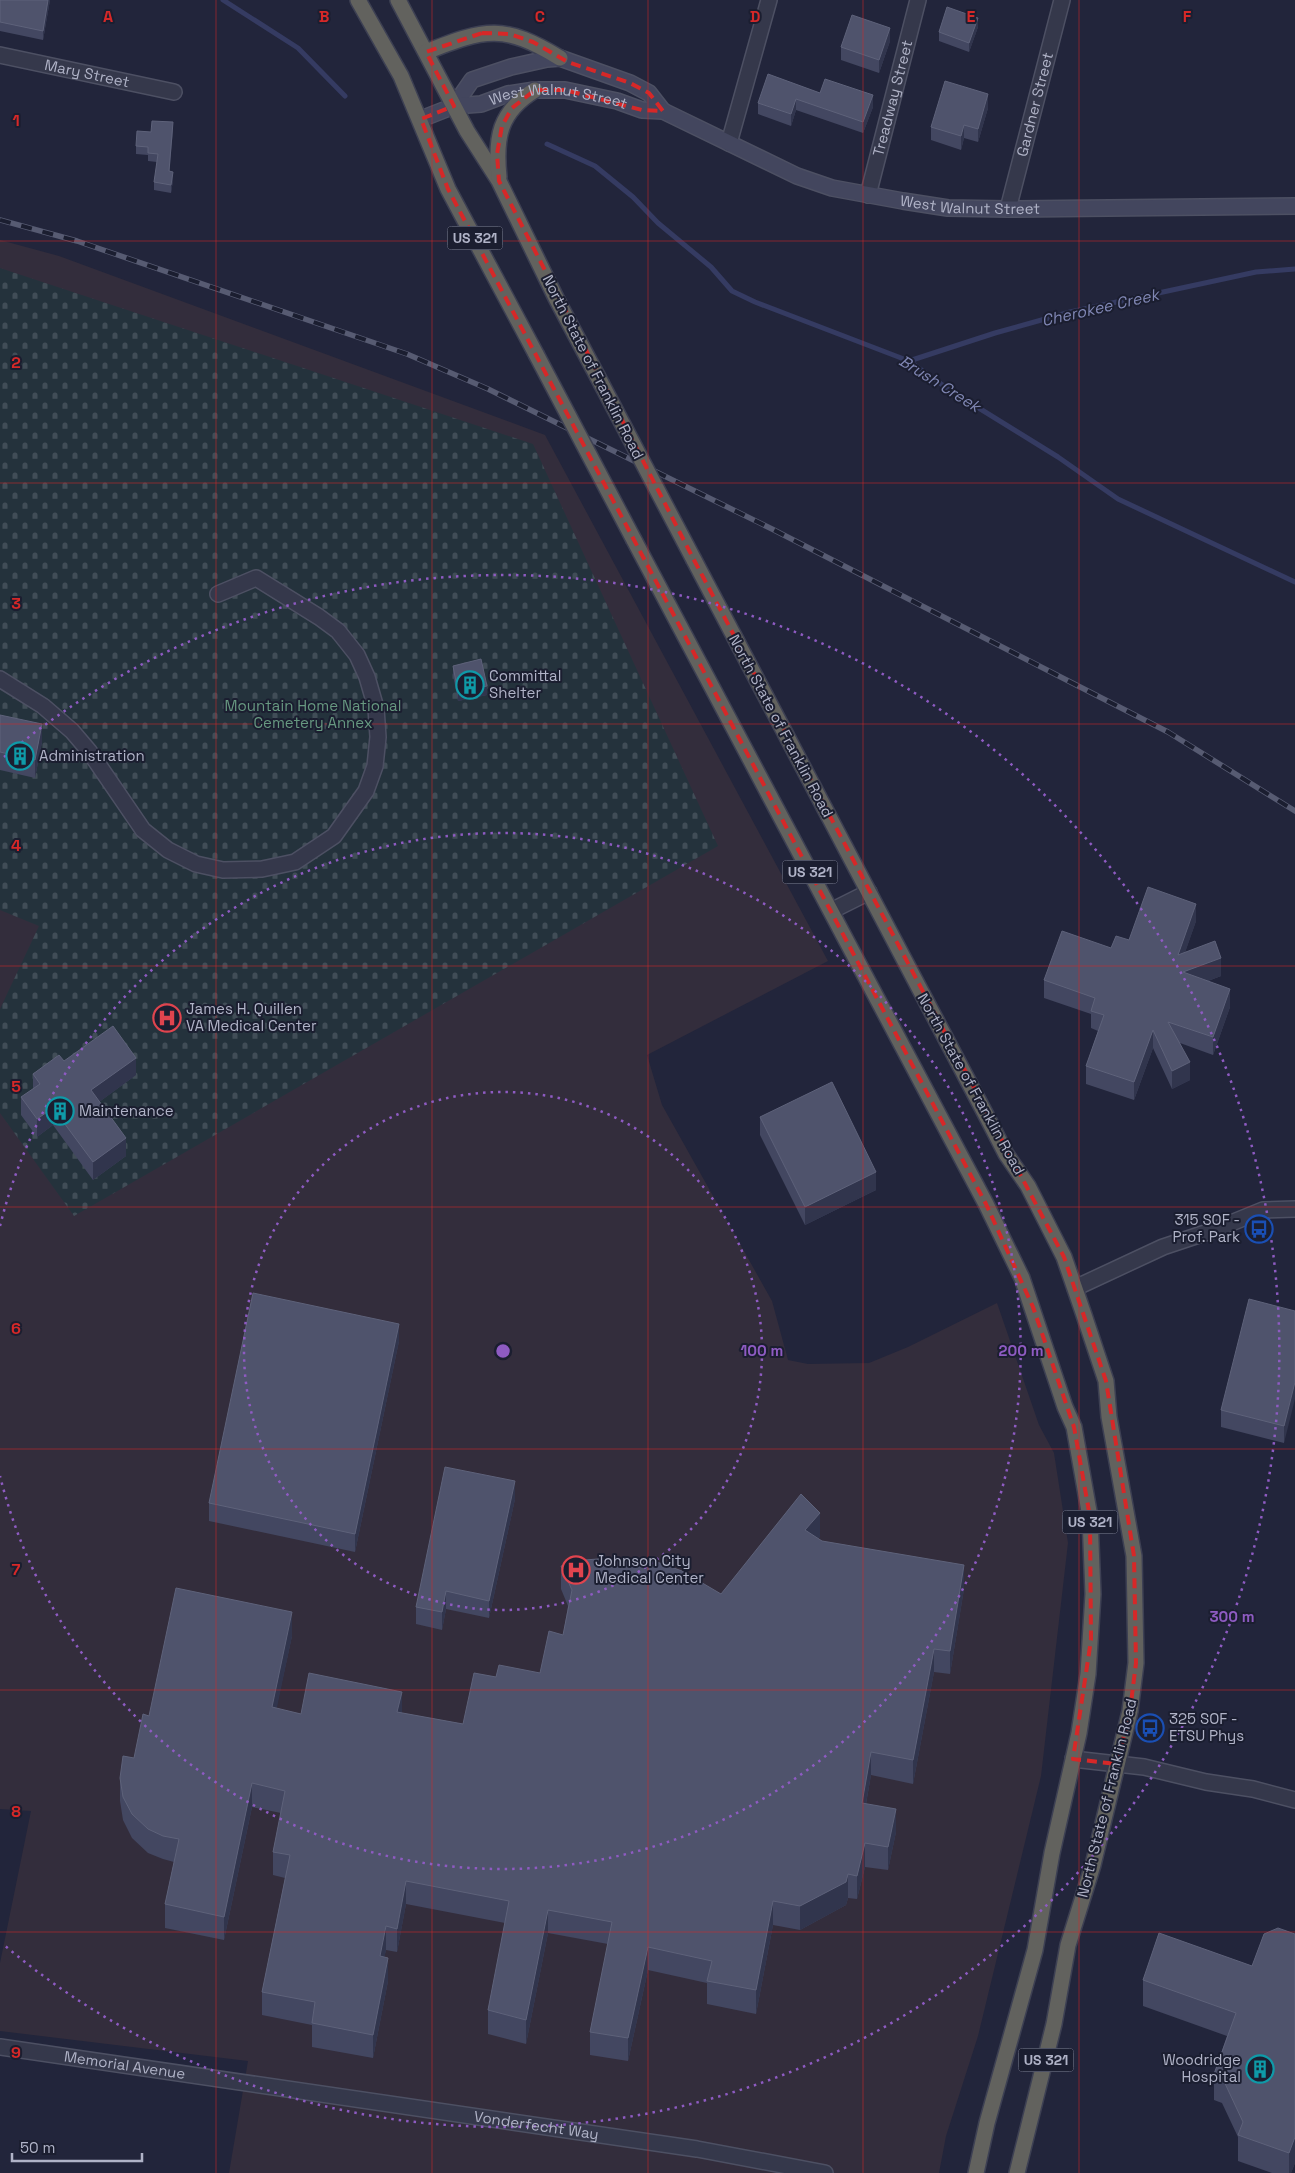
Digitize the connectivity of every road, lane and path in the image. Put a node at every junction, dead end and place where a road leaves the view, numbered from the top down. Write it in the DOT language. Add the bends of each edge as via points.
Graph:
graph roads {
  1 [pos="358,0"];
  2 [pos="398,0"];
  3 [pos="769,0"];
  4 [pos="918,0"];
  5 [pos="1062,0"];
  6 [pos="426,52"];
  7 [pos="0,55"];
  8 [pos="560,58"];
  9 [pos="535,90"];
  10 [pos="174,92"];
  11 [pos="454,106"];
  12 [pos="663,111"];
  13 [pos="421,120"];
  14 [pos="729,143"];
  15 [pos="499,181"];
  16 [pos="868,195"];
  17 [pos="1295,206"];
  18 [pos="1008,209"];
  19 [pos="218,594"];
  20 [pos="0,679"];
  21 [pos="869,892"];
  22 [pos="831,911"];
  23 [pos="1295,1209"];
  24 [pos="1075,1288"];
  25 [pos="1073,1759"];
  26 [pos="1118,1764"];
  27 [pos="1295,1800"];
  28 [pos="0,2047"];
  29 [pos="249,2083"];
  30 [pos="825,2173"];
  31 [pos="976,2173"];
  32 [pos="1017,2173"];
  1 -- 13 [label="highway, US 321" via="401,76"];
  2 -- 6 [label="highway, US 321"];
  3 -- 14 [label="street"];
  4 -- 16 [label="street, Treadway Street"];
  5 -- 18 [label="street, Gardner Street"];
  6 -- 8 [label="highway" via="482,33 497,33 533,42"];
  6 -- 11 [label="highway, US 321"];
  7 -- 10 [label="street, Mary Street"];
  8 -- 11 [label="main road, West Walnut Street" via="511,67 472,80"];
  8 -- 12 [label="main road, West Walnut Street" via="649,93"];
  9 -- 11 [label="main road, West Walnut Street" via="508,94 481,104"];
  9 -- 12 [label="main road, West Walnut Street" via="565,90 617,100 642,110"];
  9 -- 15 [label="highway" via="512,108 502,126 497,154"];
  11 -- 13 [label="main road, West Walnut Street"];
  11 -- 15 [label="highway, North State of Franklin Road / US 321"];
  12 -- 14 [label="main road, West Walnut Street"];
  13 -- 22 [label="highway, US 321, bridge" via="448,189"];
  14 -- 16 [label="main road, West Walnut Street" via="797,176 832,188"];
  15 -- 21 [label="highway, North State of Franklin Road / US 321, bridge" via="556,298"];
  16 -- 18 [label="main road, West Walnut Street" via="948,208"];
  17 -- 18 [label="main road, West Walnut Street"];
  19 -- 20 [label="street" via="256,578 320,617 357,655 376,708 376,766 366,791 334,836 295,862 262,869 222,870 196,864 168,850 143,830 72,731 43,706"];
  21 -- 22 [label="street"];
  21 -- 24 [label="highway, North State of Franklin Road / US 321" via="1006,1154 1028,1186 1064,1257"];
  22 -- 25 [label="highway, US 321" via="1022,1278 1074,1427 1090,1517 1093,1580 1088,1674"];
  23 -- 24 [label="street" via="1263,1210 1164,1246"];
  24 -- 26 [label="highway, North State of Franklin Road / US 321" via="1106,1381 1109,1417 1134,1556 1136,1663 1130,1711"];
  25 -- 26 [label="street"];
  25 -- 31 [label="highway, US 321" via="1034,1950"];
  26 -- 27 [label="street"];
  26 -- 32 [label="highway, North State of Franklin Road / US 321" via="1093,1865 1068,1945 1054,2024"];
  28 -- 29 [label="street, Memorial Avenue"];
  29 -- 30 [label="street, Vonderfecht Way" via="696,2149"];
}
